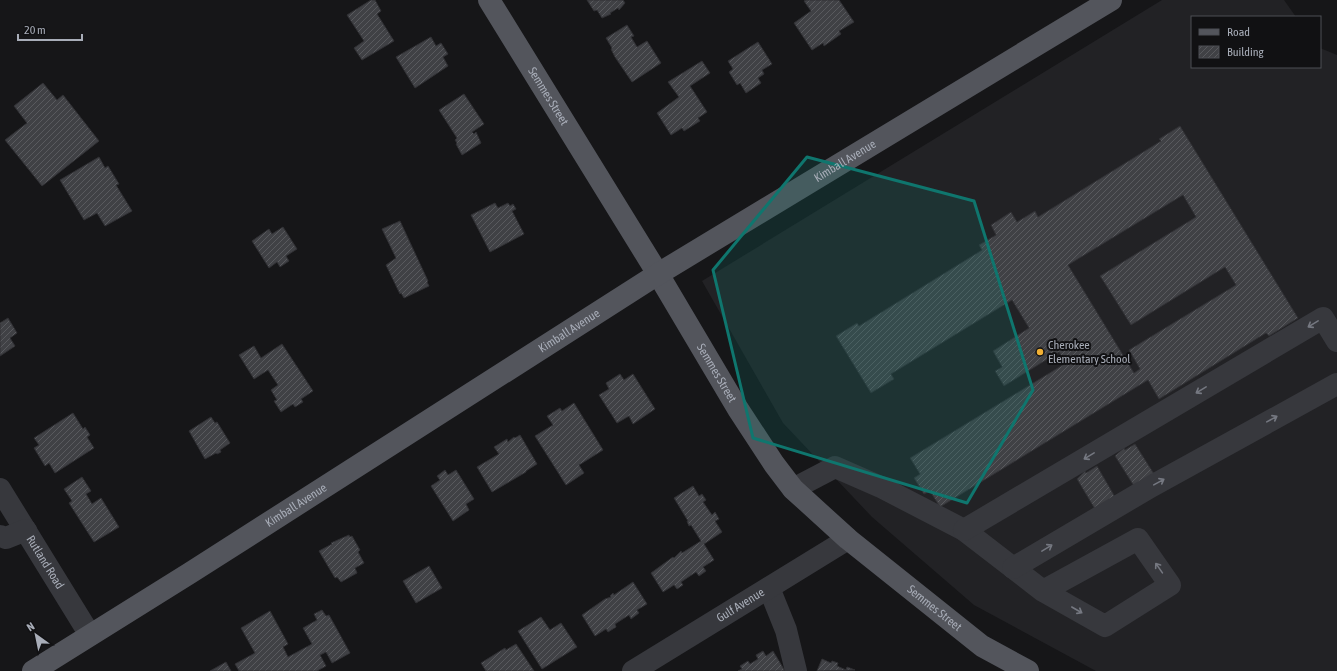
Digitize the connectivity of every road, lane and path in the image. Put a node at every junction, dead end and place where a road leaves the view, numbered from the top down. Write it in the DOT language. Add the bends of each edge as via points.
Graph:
graph roads {
  1 [pos="488,0"];
  2 [pos="1111,0"];
  3 [pos="658,274"];
  4 [pos="1337,341"];
  5 [pos="1337,384"];
  6 [pos="0,489"];
  7 [pos="793,489"];
  8 [pos="26,530"];
  9 [pos="964,530"];
  10 [pos="0,536"];
  11 [pos="848,539"];
  12 [pos="1013,568"];
  13 [pos="768,588"];
  14 [pos="1043,591"];
  15 [pos="90,635"];
  16 [pos="33,671"];
  17 [pos="633,671"];
  18 [pos="796,671"];
  19 [pos="1028,671"];
  1 -- 3 [label="main road, Semmes Street"];
  2 -- 3 [label="main road, Kimball Avenue"];
  3 -- 7 [label="main road, Semmes Street" via="738,409"];
  3 -- 15 [label="main road, Kimball Avenue"];
  4 -- 9 [label="street, one-way" via="1323,318"];
  12 -- 5 [label="street, one-way" via="1152,486"];
  6 -- 8 [label="street, Rutland Road"];
  7 -- 9 [label="street" via="835,467 883,488"];
  7 -- 11 [label="main road, Semmes Street"];
  8 -- 10 [label="street" via="6,538"];
  8 -- 15 [label="street, Rutland Road"];
  9 -- 12 [label="street"];
  11 -- 13 [label="street, Gulf Avenue"];
  11 -- 19 [label="main road, Semmes Street" via="982,646"];
  12 -- 14 [label="street"];
  13 -- 17 [label="street, Gulf Avenue"];
  13 -- 18 [label="street" via="786,630"];
  14 -- 14 [label="street, one-way" via="1105,626 1170,585 1138,539"];
  15 -- 16 [label="main road, Kimball Avenue"];
}
